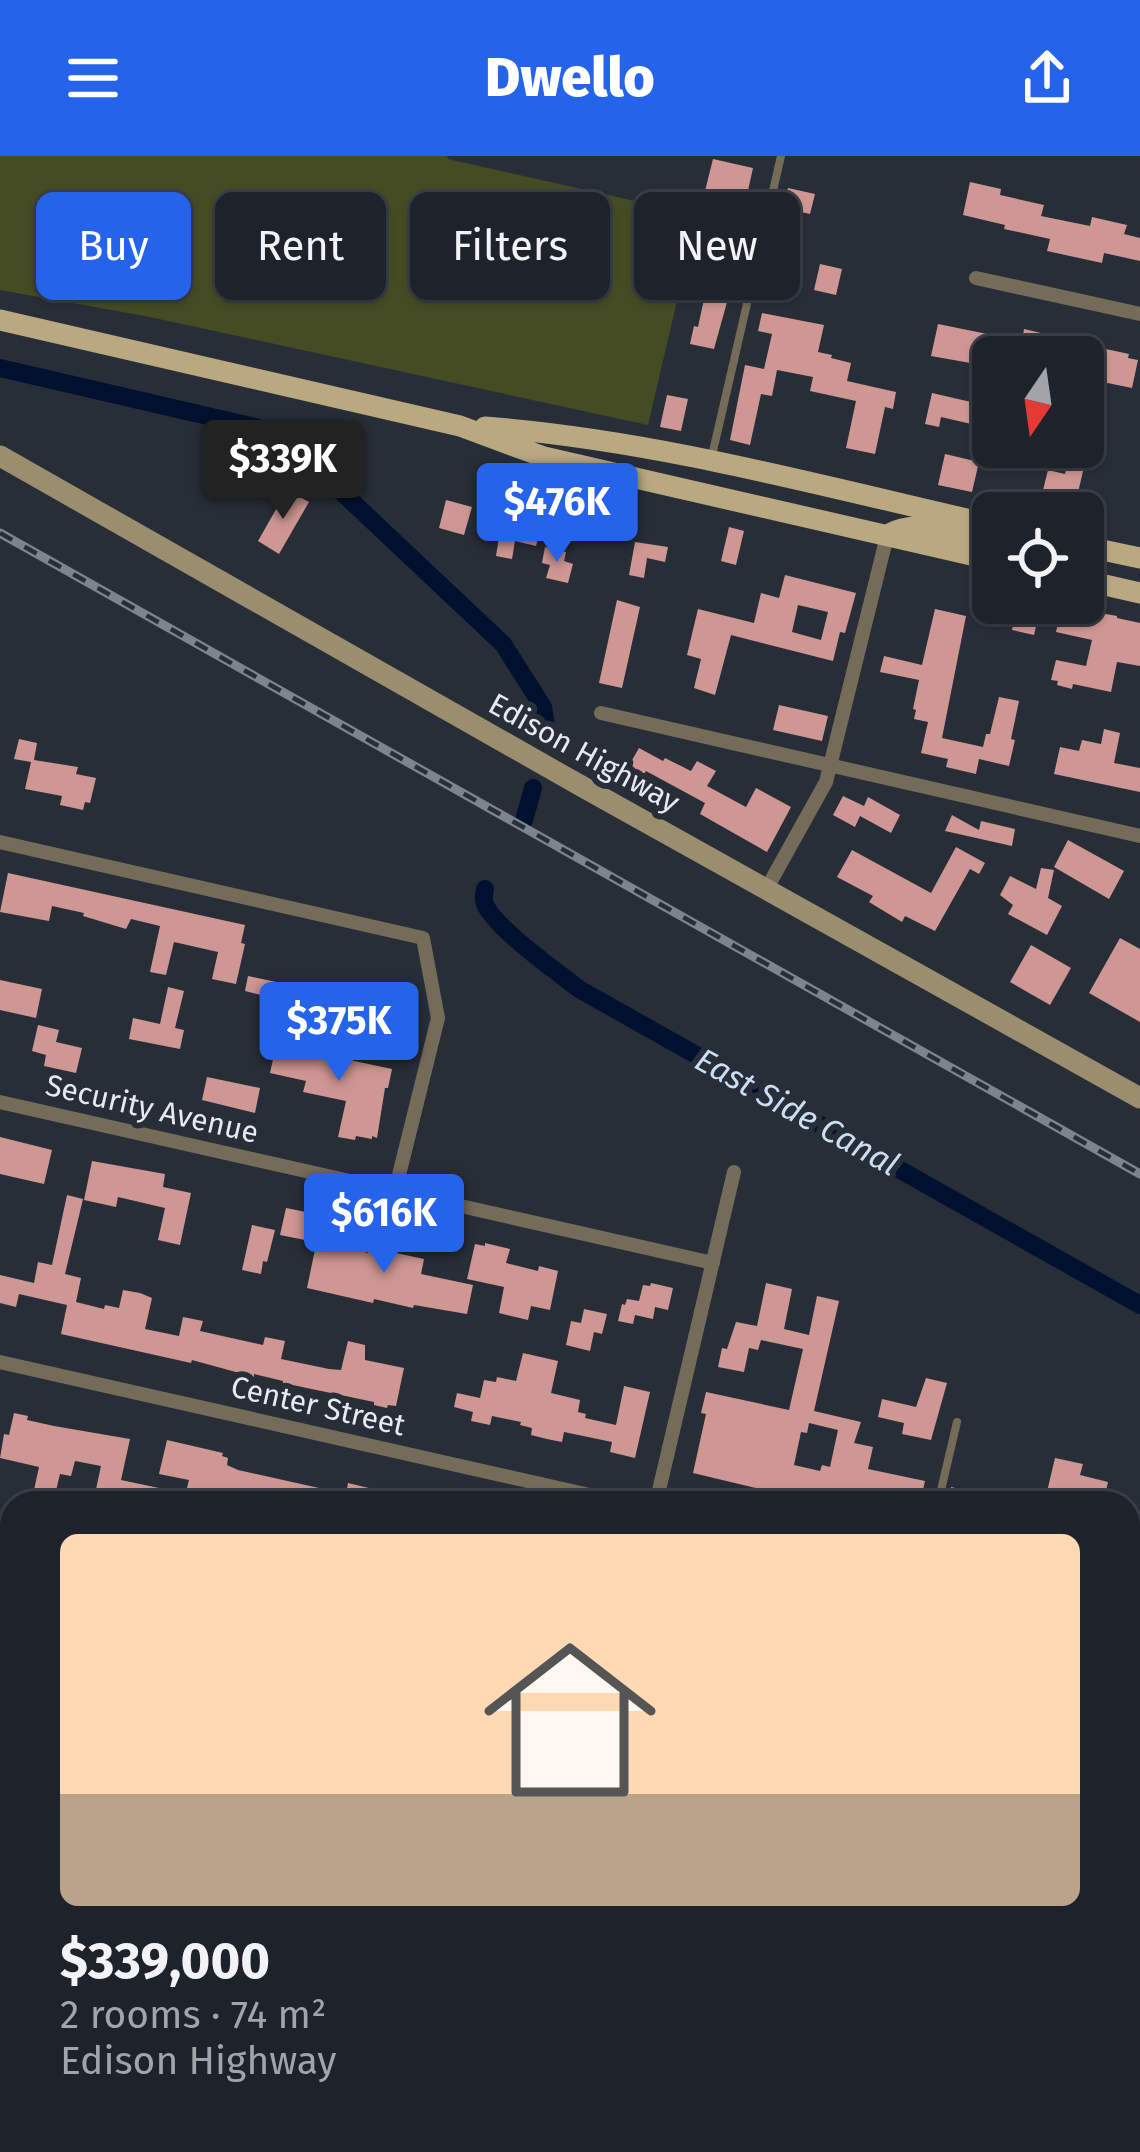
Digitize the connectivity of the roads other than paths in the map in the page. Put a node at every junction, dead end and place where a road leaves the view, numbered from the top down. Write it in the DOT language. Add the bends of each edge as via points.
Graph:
graph roads {
  1 [pos="781,156"];
  2 [pos="976,278"];
  3 [pos="1140,314"];
  4 [pos="0,320"];
  5 [pos="460,426"];
  6 [pos="0,456"];
  7 [pos="710,461"];
  8 [pos="972,520"];
  9 [pos="887,536"];
  10 [pos="972,538"];
  11 [pos="1104,551"];
  12 [pos="972,555"];
  13 [pos="1140,559"];
  14 [pos="1104,584"];
  15 [pos="1140,592"];
  16 [pos="601,713"];
  17 [pos="830,766"];
  18 [pos="1140,836"];
  19 [pos="0,842"];
  20 [pos="767,888"];
  21 [pos="1140,1098"];
  22 [pos="0,1102"];
  23 [pos="734,1172"];
  24 [pos="395,1191"];
  25 [pos="713,1263"];
  26 [pos="0,1362"];
  27 [pos="957,1422"];
  28 [pos="572,1491"];
  29 [pos="659,1491"];
  30 [pos="941,1491"];
  1 -- 7 [label="lane"];
  2 -- 3 [label="street"];
  4 -- 5 [label="main road"];
  5 -- 7 [label="main road" via="554,432"];
  5 -- 9 [label="main road" via="544,457"];
  6 -- 20 [label="main road, Edison Highway"];
  7 -- 8 [label="main road"];
  9 -- 10 [label="main road" via="919,527"];
  9 -- 12 [label="main road"];
  9 -- 17 [label="street"];
  11 -- 13 [label="main road"];
  14 -- 15 [label="main road"];
  16 -- 17 [label="street"];
  17 -- 18 [label="street"];
  17 -- 20 [label="street"];
  19 -- 24 [label="street" via="423,938 438,1018"];
  20 -- 21 [label="main road, Edison Highway"];
  22 -- 24 [label="street, Security Avenue"];
  23 -- 25 [label="street"];
  24 -- 25 [label="street, Security Avenue"];
  25 -- 29 [label="street"];
  26 -- 28 [label="street, Center Street"];
  27 -- 30 [label="lane"];
}
